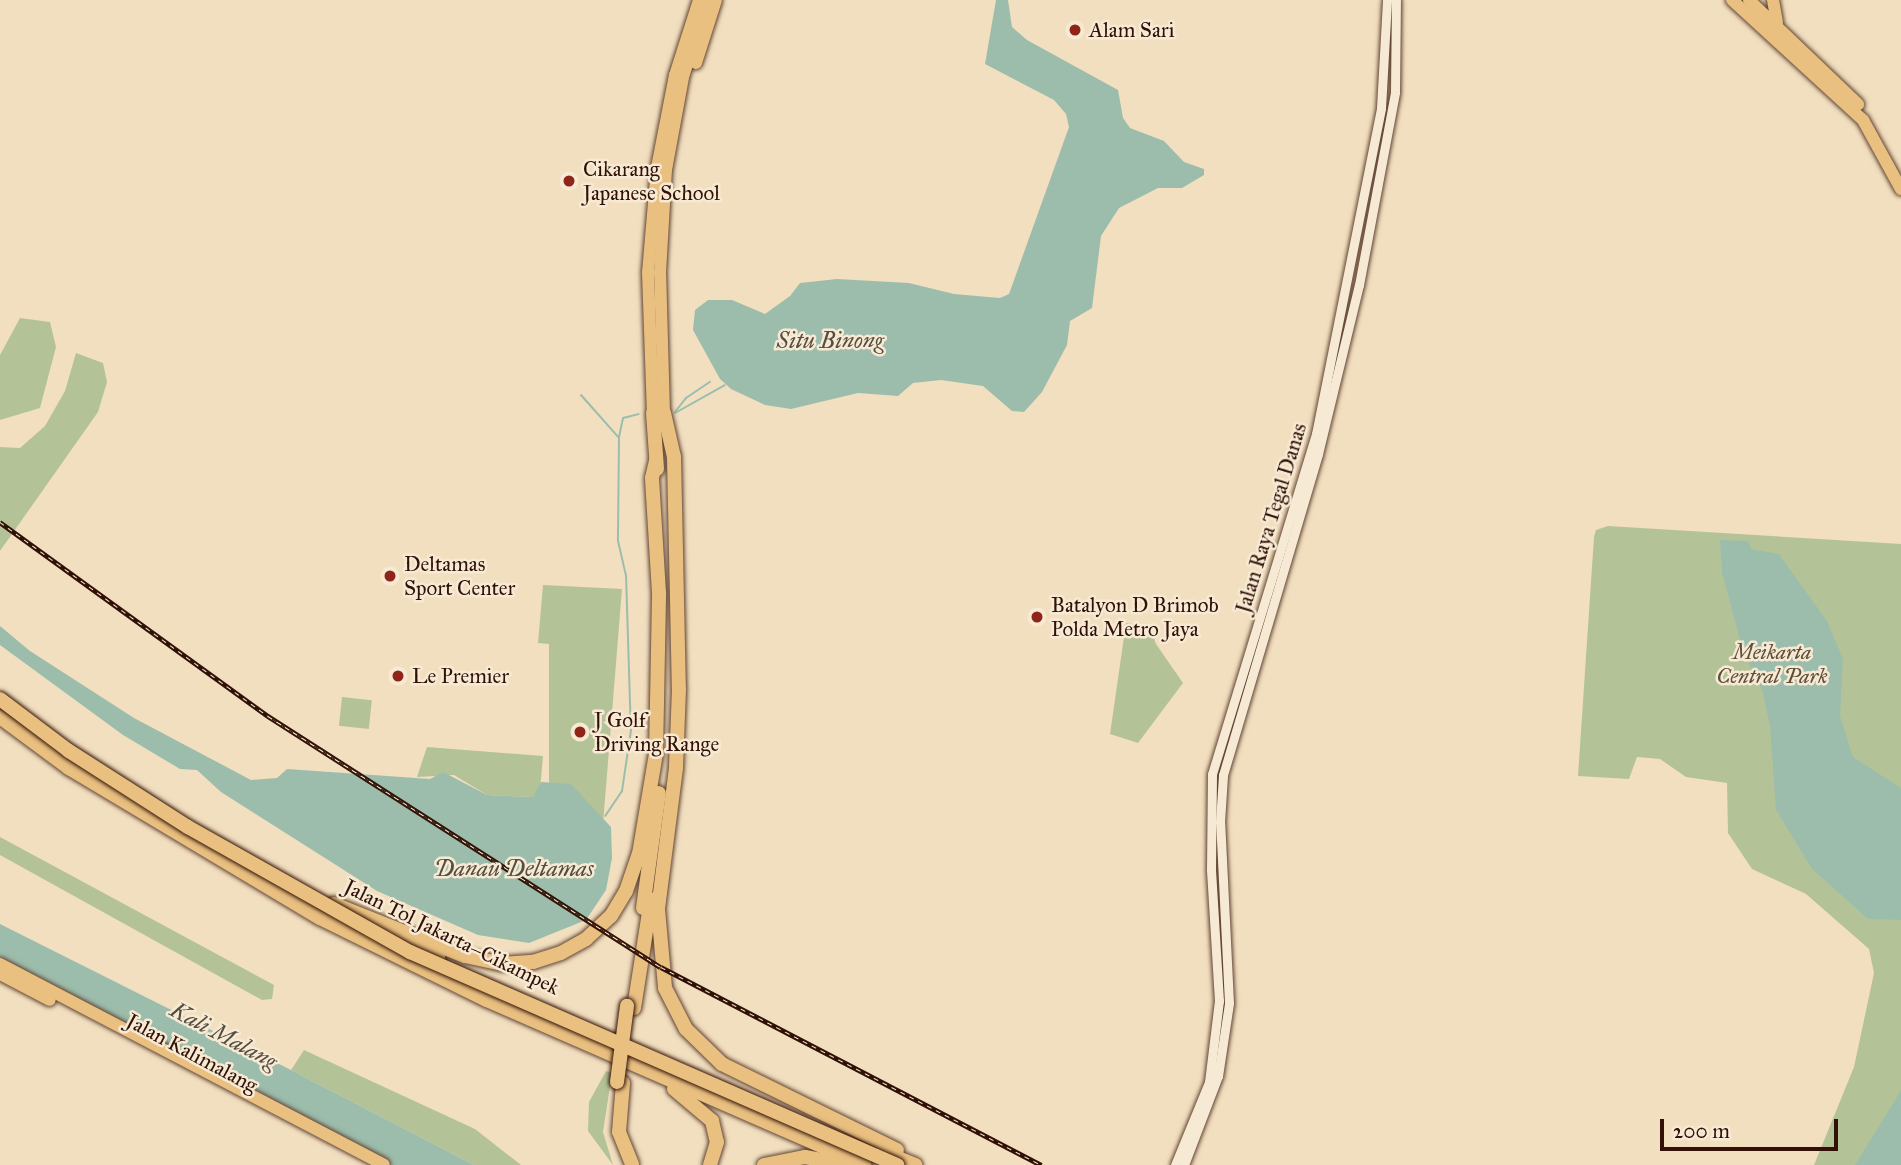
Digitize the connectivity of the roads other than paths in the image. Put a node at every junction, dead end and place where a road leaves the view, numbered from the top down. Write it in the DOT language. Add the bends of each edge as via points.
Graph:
graph roads {
  1 [pos="690,0"];
  2 [pos="699,0"];
  3 [pos="708,0"];
  4 [pos="716,0"];
  5 [pos="1387,0"];
  6 [pos="1396,0"];
  7 [pos="1732,0"];
  8 [pos="1749,0"];
  9 [pos="1773,0"];
  10 [pos="1780,30"];
  11 [pos="1381,108"];
  12 [pos="1392,110"];
  13 [pos="662,169"];
  14 [pos="1901,172"];
  15 [pos="1901,189"];
  16 [pos="1360,223"];
  17 [pos="1371,225"];
  18 [pos="658,413"];
  19 [pos="1315,454"];
  20 [pos="656,460"];
  21 [pos="0,692"];
  22 [pos="0,699"];
  23 [pos="0,706"];
  24 [pos="0,717"];
  25 [pos="666,829"];
  26 [pos="333,904"];
  27 [pos="0,964"];
  28 [pos="0,974"];
  29 [pos="488,1000"];
  30 [pos="631,1007"];
  31 [pos="620,1083"];
  32 [pos="367,1165"];
  33 [pos="384,1165"];
  34 [pos="621,1165"];
  35 [pos="632,1165"];
  36 [pos="710,1165"];
  37 [pos="764,1165"];
  38 [pos="850,1165"];
  39 [pos="864,1165"];
  40 [pos="878,1165"];
  41 [pos="897,1165"];
  42 [pos="915,1165"];
  43 [pos="922,1165"];
  44 [pos="1175,1165"];
  45 [pos="1184,1165"];
  1 -- 13 [label="main road" via="657,128"];
  2 -- 13 [label="main road" via="675,75"];
  3 -- 13 [label="main road" via="683,77"];
  4 -- 13 [label="main road"];
  5 -- 11 [label="street, Jalan Raya Tegal Danas"];
  6 -- 12 [label="street, Jalan Raya Tegal Danas"];
  7 -- 15 [label="main road" via="1863,120"];
  8 -- 10 [label="main road"];
  9 -- 10 [label="main road"];
  10 -- 14 [label="main road" via="1870,116"];
  11 -- 12 [label="street"];
  11 -- 16 [label="street, Jalan Raya Tegal Danas"];
  12 -- 17 [label="street, Jalan Raya Tegal Danas"];
  13 -- 18 [label="main road" via="648,272"];
  16 -- 17 [label="street"];
  16 -- 19 [label="street, Jalan Raya Tegal Danas"];
  17 -- 19 [label="street, Jalan Raya Tegal Danas"];
  18 -- 20 [label="highway"];
  18 -- 25 [label="highway" via="674,457 678,562 679,689"];
  19 -- 44 [label="street, Jalan Raya Tegal Danas" via="1212,774 1210,870 1219,1001 1209,1082"];
  19 -- 45 [label="street, Jalan Raya Tegal Danas" via="1223,775 1220,822 1229,1003 1218,1076"];
  20 -- 26 [label="highway" via="652,478 659,593 656,754 639,854 616,909 595,932 570,949 542,960 502,964 465,956"];
  20 -- 30 [label="highway" via="667,623 666,686 660,784"];
  21 -- 26 [label="highway, Jalan Tol Jakarta–Cikampek" via="139,791"];
  22 -- 41 [label="highway, bridge" via="69,751 188,827 410,952 723,1093"];
  23 -- 40 [label="highway, bridge" via="188,834 414,960"];
  24 -- 29 [label="highway, Jalan Tol Jakarta–Cikampek" via="69,768 275,894"];
  25 -- 30 [label="highway"];
  25 -- 43 [label="highway" via="658,943 665,988 686,1029 735,1072"];
  26 -- 42 [label="highway, Jalan Tol Jakarta–Cikampek" via="485,981"];
  27 -- 33 [label="main road, Jalan Kalimalang"];
  28 -- 32 [label="main road, Jalan Kalimalang"];
  29 -- 36 [label="highway" via="690,1099 716,1129 716,1152"];
  29 -- 39 [label="highway, Jalan Tol Jakarta–Cikampek"];
  30 -- 31 [label="highway"];
  31 -- 34 [label="highway" via="612,1130"];
  31 -- 35 [label="highway" via="619,1132"];
  37 -- 38 [label="highway" via="805,1157"];
}
